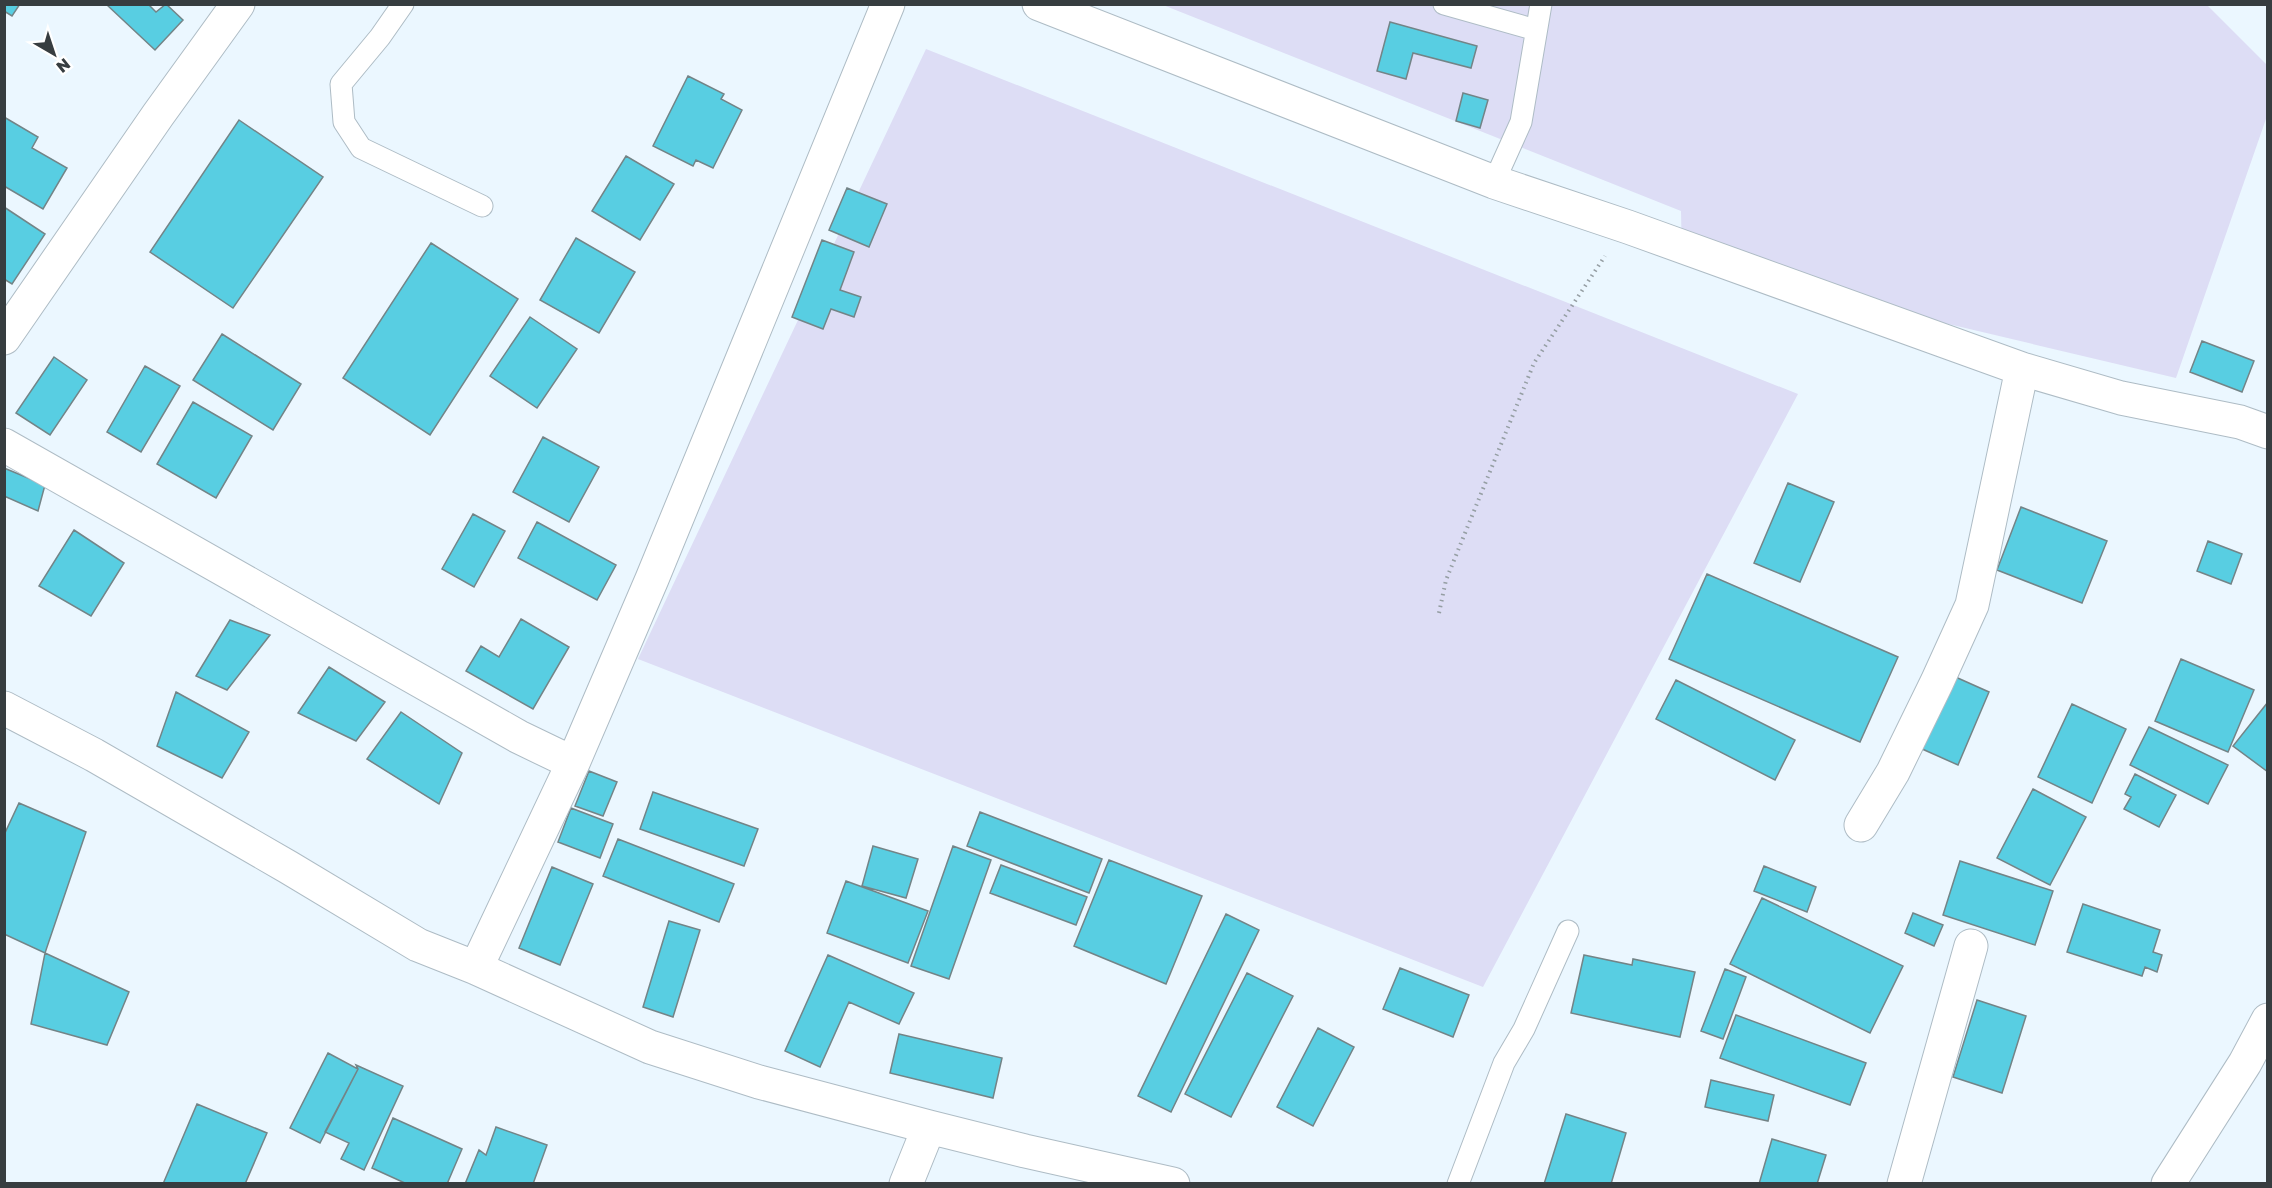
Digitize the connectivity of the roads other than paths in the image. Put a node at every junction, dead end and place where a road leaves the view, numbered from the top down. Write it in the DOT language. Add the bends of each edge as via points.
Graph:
graph roads {
  1 [pos="238,4"];
  2 [pos="403,4"];
  3 [pos="888,4"];
  4 [pos="1039,4"];
  5 [pos="1444,4"];
  6 [pos="1541,4"];
  7 [pos="1536,30"];
  8 [pos="1494,182"];
  9 [pos="482,206"];
  10 [pos="4,338"];
  11 [pos="2022,369"];
  12 [pos="2268,432"];
  13 [pos="4,445"];
  14 [pos="4,708"];
  15 [pos="573,764"];
  16 [pos="1861,825"];
  17 [pos="1569,931"];
  18 [pos="1971,946"];
  19 [pos="476,968"];
  20 [pos="2268,1020"];
  21 [pos="929,1127"];
  22 [pos="906,1184"];
  23 [pos="1173,1184"];
  24 [pos="1458,1184"];
  25 [pos="1904,1184"];
  26 [pos="2168,1184"];
  1 -- 10 [label="street"];
  2 -- 9 [label="lane" via="340,84 344,122 361,147"];
  3 -- 15 [label="street"];
  4 -- 8 [label="street"];
  5 -- 7 [label="lane"];
  6 -- 7 [label="lane"];
  7 -- 8 [label="lane" via="1521,122"];
  8 -- 11 [label="street"];
  11 -- 12 [label="street" via="2121,398 2240,422"];
  11 -- 16 [label="street" via="1972,605 1893,772"];
  13 -- 15 [label="street"];
  14 -- 19 [label="street" via="94,755 418,945"];
  15 -- 19 [label="street"];
  17 -- 24 [label="lane" via="1524,1029 1504,1062"];
  18 -- 25 [label="street"];
  19 -- 21 [label="street" via="650,1047 759,1082"];
  20 -- 26 [label="street" via="2245,1064"];
  21 -- 22 [label="street"];
  21 -- 23 [label="street"];
}
